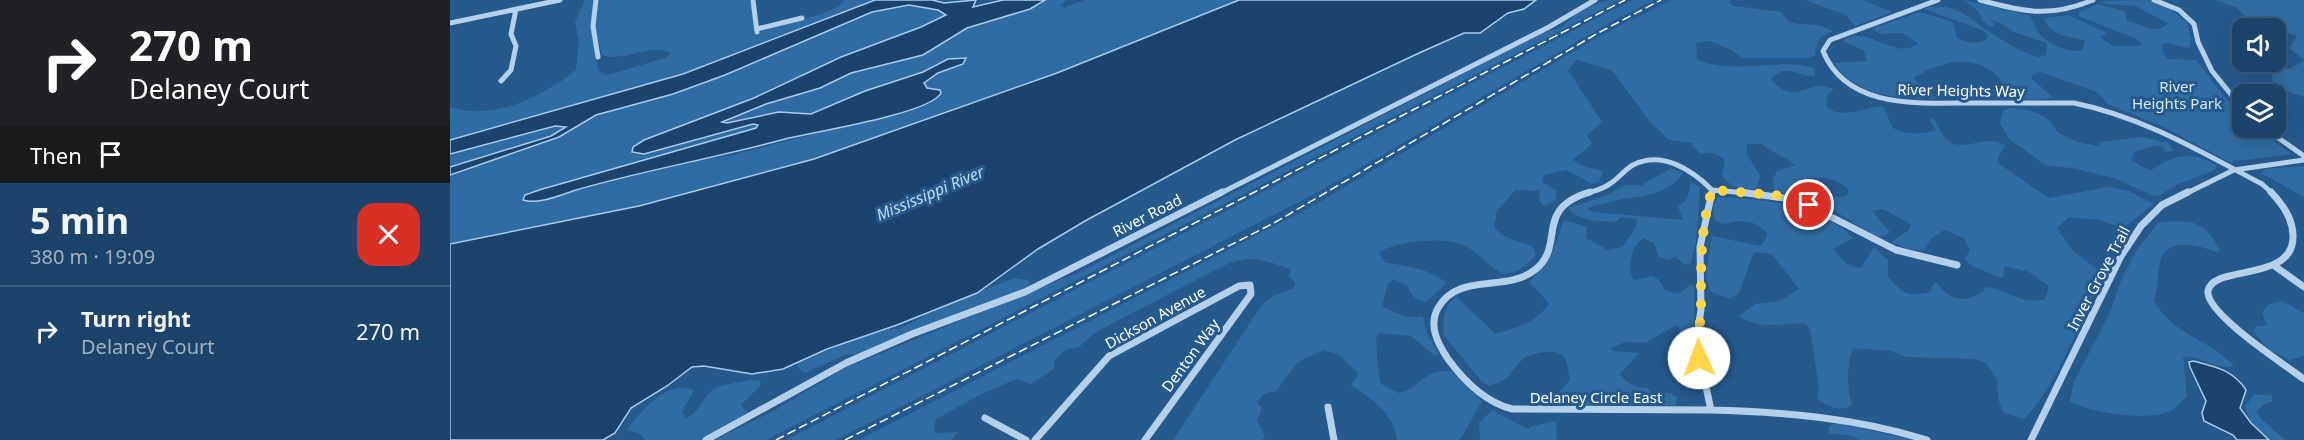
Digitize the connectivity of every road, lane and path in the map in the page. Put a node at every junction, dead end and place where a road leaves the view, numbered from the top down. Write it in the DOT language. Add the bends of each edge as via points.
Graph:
graph roads {
  1 [pos="560,0"];
  2 [pos="596,0"];
  3 [pos="753,0"];
  4 [pos="1595,0"];
  5 [pos="1938,0"];
  6 [pos="1980,0"];
  7 [pos="2093,0"];
  8 [pos="2154,0"];
  9 [pos="516,9"];
  10 [pos="802,18"];
  11 [pos="450,23"];
  12 [pos="598,57"];
  13 [pos="501,81"];
  14 [pos="2232,96"];
  15 [pos="2278,138"];
  16 [pos="2304,158"];
  17 [pos="2234,170"];
  18 [pos="1712,190"];
  19 [pos="1957,265"];
  20 [pos="2276,267"];
  21 [pos="1250,285"];
  22 [pos="2304,287"];
  23 [pos="2304,379"];
  24 [pos="1328,407"];
  25 [pos="1711,410"];
  26 [pos="985,418"];
  27 [pos="706,440"];
  28 [pos="1026,440"];
  29 [pos="1035,440"];
  30 [pos="1145,440"];
  31 [pos="1334,440"];
  32 [pos="1927,440"];
  33 [pos="2031,440"];
  1 -- 9 [label="street"];
  2 -- 12 [label="street" via="593,26"];
  3 -- 10 [label="street" via="757,31"];
  4 -- 27 [label="street, River Road" via="1543,30 1035,286 847,362"];
  5 -- 17 [label="street, River Heights Way" via="1830,40 1823,51 1835,75 1877,97 1904,103 2074,103 2102,107 2132,117"];
  6 -- 7 [label="street" via="2040,14 2057,14"];
  8 -- 14 [label="street" via="2179,10 2194,24 2212,71"];
  9 -- 11 [label="street"];
  9 -- 13 [label="street" via="511,36 516,46 511,70"];
  15 -- 16 [label="street"];
  16 -- 17 [label="street, Inver Grove Trail"];
  17 -- 20 [label="street" via="2277,196 2295,228 2300,241 2298,251"];
  17 -- 33 [label="street, Inver Grove Trail" via="2162,205 2141,226 2121,256"];
  18 -- 19 [label="street" via="1798,200 1896,250"];
  18 -- 25 [label="street" via="1700,247 1701,310 1696,340"];
  18 -- 25 [label="street, Delaney Circle East" via="1700,177 1671,162 1649,160 1634,164 1606,187 1567,200 1557,213 1546,255 1536,269 1518,278 1460,286 1441,300 1434,315 1440,347 1467,380 1498,404 1523,410"];
  20 -- 22 [label="street"];
  20 -- 23 [label="street" via="2214,281 2208,289 2208,299 2218,314"];
  21 -- 29 [label="street, Dickson Avenue" via="1239,286 1109,356"];
  21 -- 30 [label="street, Denton Way" via="1251,294"];
  24 -- 31 [label="street"];
  25 -- 32 [label="street, Delaney Circle East" via="1824,415 1890,427"];
  26 -- 28 [label="street"];
}
